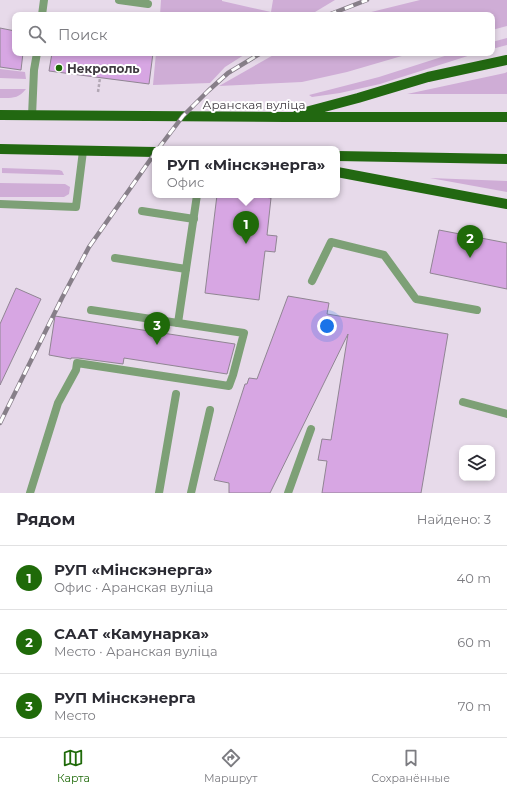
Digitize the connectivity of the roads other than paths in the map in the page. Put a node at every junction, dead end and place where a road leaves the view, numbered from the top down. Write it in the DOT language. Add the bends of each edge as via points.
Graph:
graph roads {
  1 [pos="44,0"];
  2 [pos="119,0"];
  3 [pos="148,4"];
  4 [pos="42,12"];
  5 [pos="36,56"];
  6 [pos="507,60"];
  7 [pos="0,115"];
  8 [pos="32,116"];
  9 [pos="285,117"];
  10 [pos="507,117"];
  11 [pos="0,150"];
  12 [pos="83,151"];
  13 [pos="152,152"];
  14 [pos="340,156"];
  15 [pos="507,160"];
  16 [pos="340,173"];
  17 [pos="197,198"];
  18 [pos="0,204"];
  19 [pos="507,204"];
  20 [pos="142,211"];
  21 [pos="194,218"];
  22 [pos="115,258"];
  23 [pos="186,269"];
  24 [pos="312,281"];
  25 [pos="91,310"];
  26 [pos="477,310"];
  27 [pos="178,324"];
  28 [pos="176,394"];
  29 [pos="463,402"];
  30 [pos="210,410"];
  31 [pos="507,414"];
  32 [pos="311,429"];
  33 [pos="30,493"];
  34 [pos="159,493"];
  35 [pos="191,493"];
  36 [pos="288,493"];
  1 -- 4 [label="lane"];
  2 -- 3 [label="lane"];
  5 -- 8 [label="lane"];
  6 -- 9 [label="main road" via="428,77"];
  7 -- 8 [label="main road, Аранская вуліца"];
  8 -- 9 [label="main road, Аранская вуліца"];
  9 -- 10 [label="main road, Аранская вуліца"];
  11 -- 12 [label="main road"];
  12 -- 13 [label="main road"];
  12 -- 18 [label="lane" via="76,207"];
  14 -- 15 [label="main road"];
  16 -- 19 [label="main road"];
  17 -- 21 [label="lane"];
  20 -- 21 [label="lane"];
  21 -- 23 [label="lane"];
  22 -- 23 [label="lane"];
  23 -- 27 [label="lane"];
  24 -- 26 [label="lane" via="330,242 384,255 416,299"];
  25 -- 27 [label="lane"];
  27 -- 33 [label="lane" via="244,333 229,386 77,363 76,370 58,403"];
  28 -- 34 [label="lane"];
  29 -- 31 [label="lane"];
  30 -- 35 [label="lane"];
  32 -- 36 [label="lane"];
}
